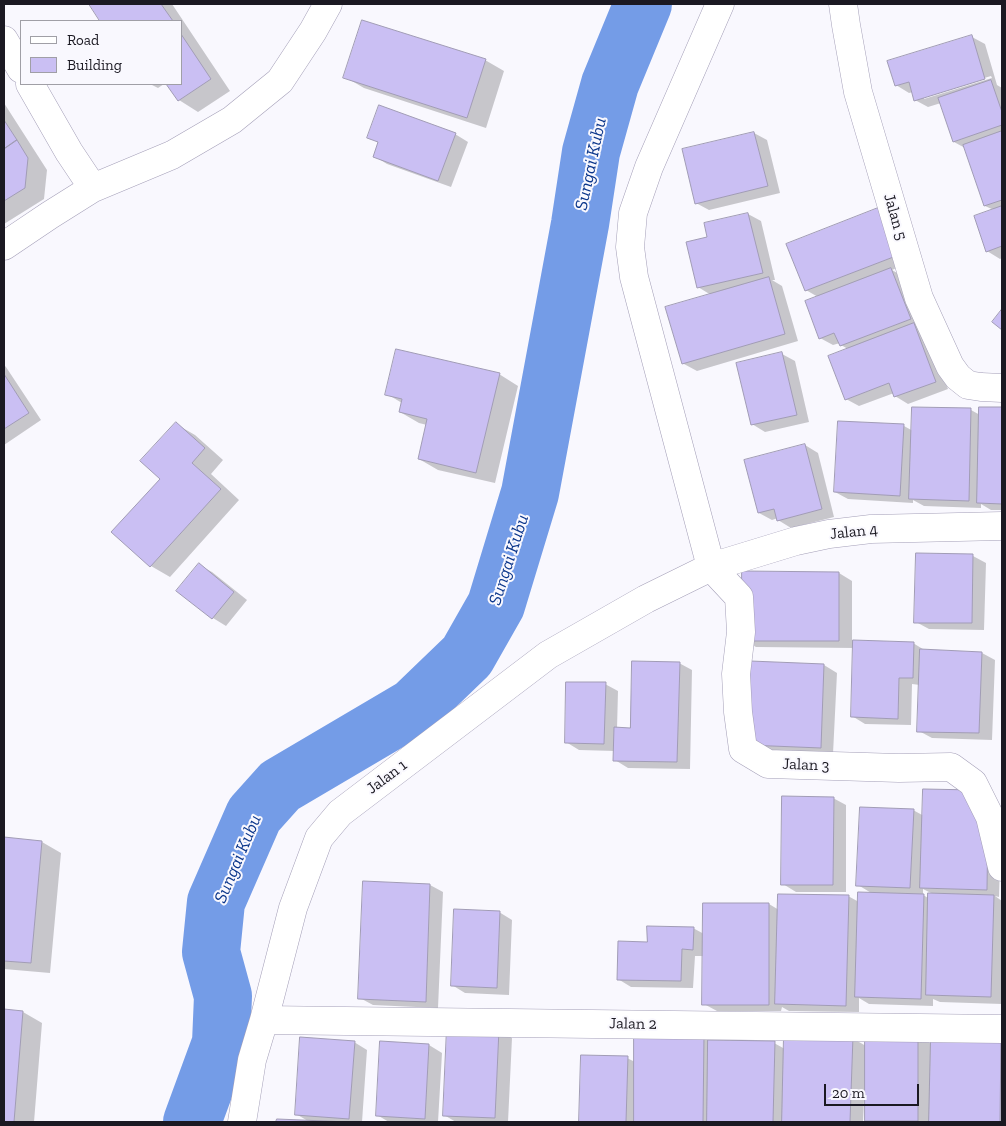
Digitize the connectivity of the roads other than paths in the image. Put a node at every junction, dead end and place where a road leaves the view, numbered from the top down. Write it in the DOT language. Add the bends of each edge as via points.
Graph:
graph roads {
  1 [pos="328,4"];
  2 [pos="720,4"];
  3 [pos="843,4"];
  4 [pos="4,40"];
  5 [pos="20,67"];
  6 [pos="31,85"];
  7 [pos="93,188"];
  8 [pos="4,246"];
  9 [pos="1002,388"];
  10 [pos="1002,526"];
  11 [pos="711,567"];
  12 [pos="1002,867"];
  13 [pos="264,1020"];
  14 [pos="1002,1029"];
  15 [pos="242,1122"];
  1 -- 7 [label="street" via="280,80 232,120 172,155"];
  2 -- 11 [label="street" via="649,166 632,213 630,247 634,277"];
  3 -- 9 [label="street, Jalan 5" via="858,92 919,298 958,377 968,385"];
  4 -- 5 [label="street"];
  6 -- 7 [label="street"];
  7 -- 8 [label="street"];
  10 -- 11 [label="street, Jalan 4" via="871,529 829,534"];
  11 -- 12 [label="street, Jalan 3" via="739,597 741,632 736,674 743,749 768,764 950,767 973,783 990,817"];
  11 -- 13 [label="street, Jalan 1" via="646,599 548,655 340,813 319,838 308,865 293,908"];
  13 -- 14 [label="street, Jalan 2"];
  13 -- 15 [label="street, Jalan 1" via="252,1060"];
}
